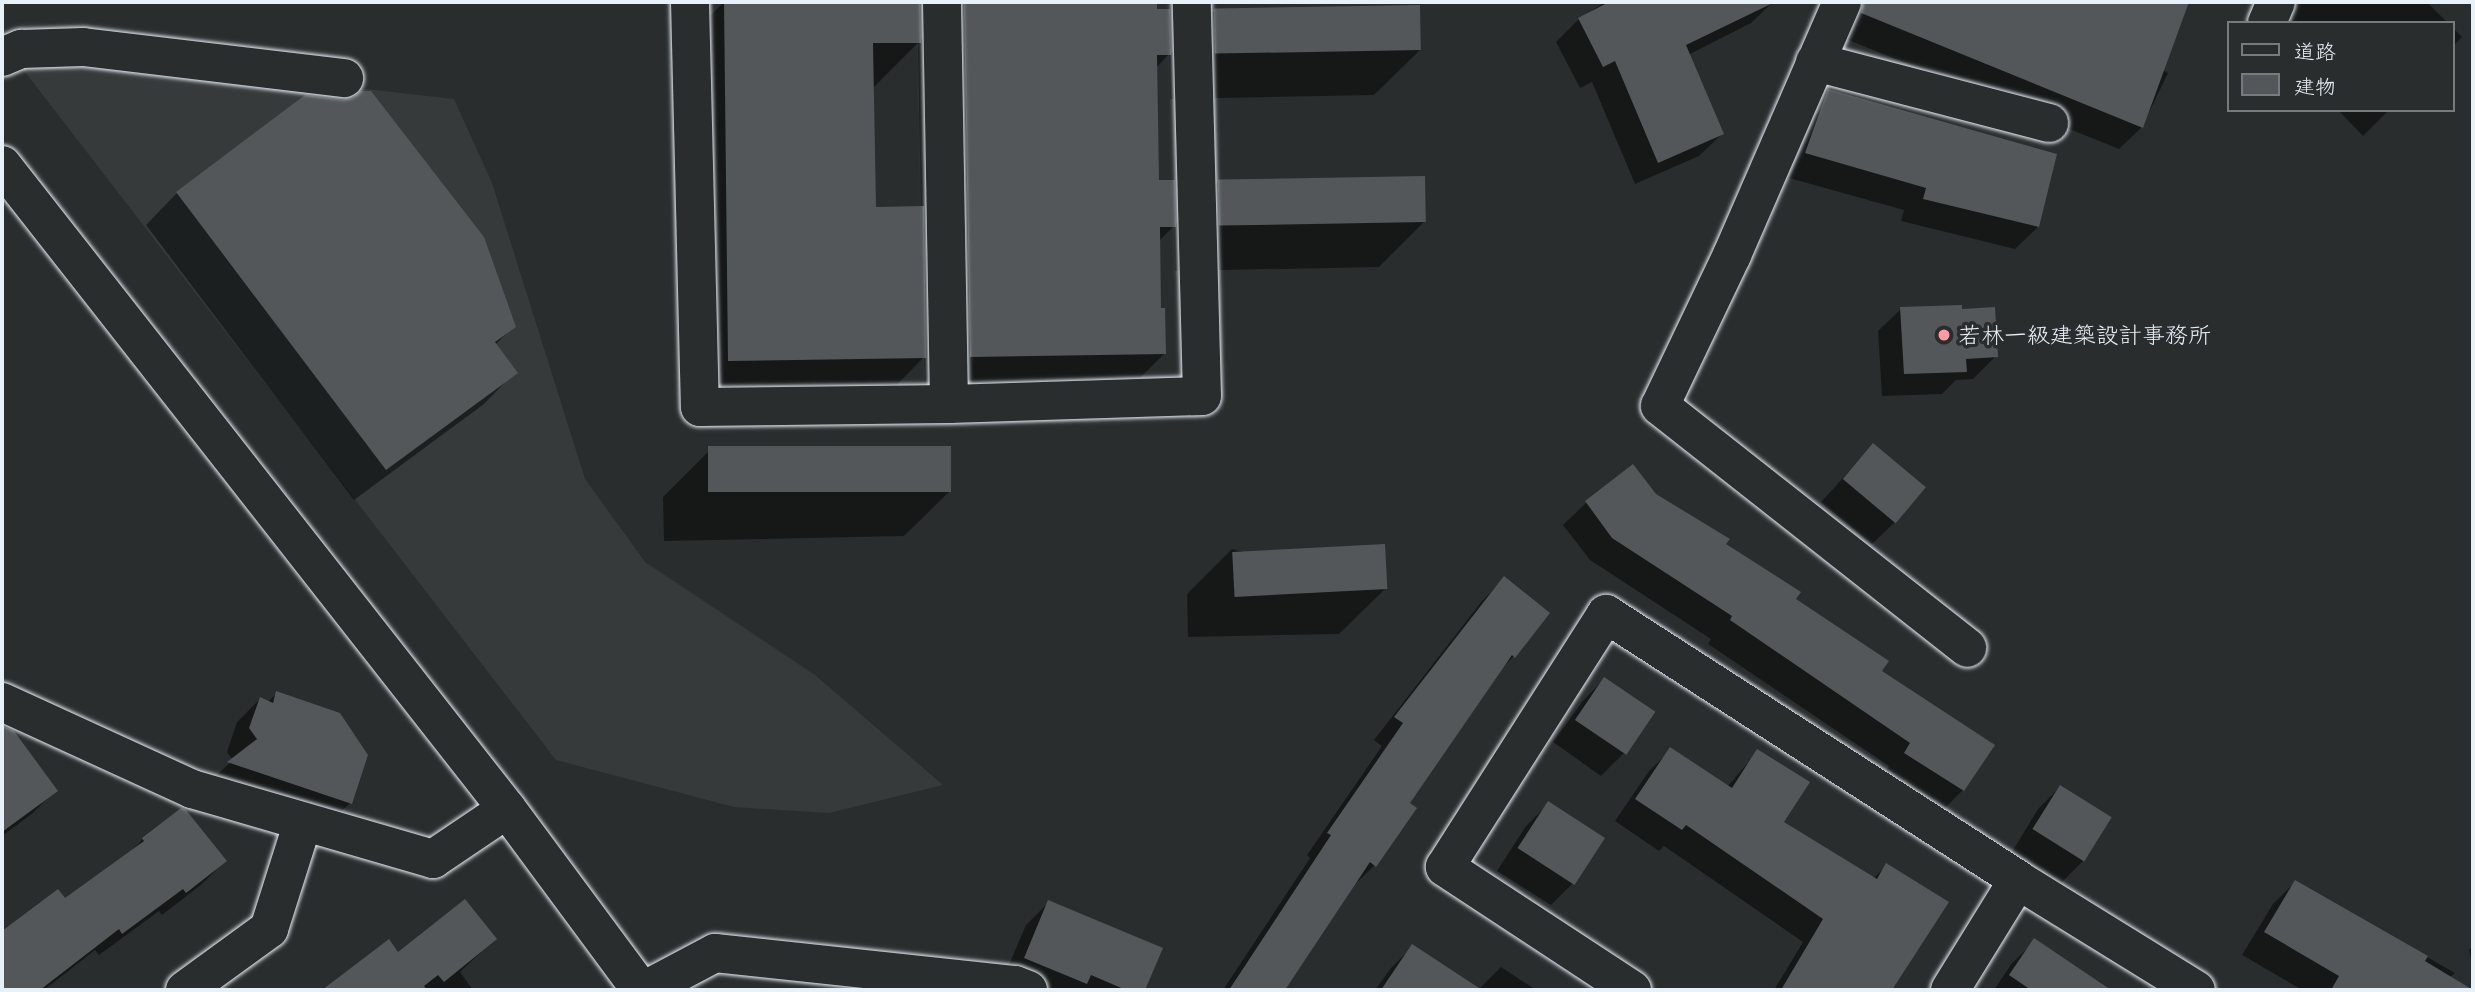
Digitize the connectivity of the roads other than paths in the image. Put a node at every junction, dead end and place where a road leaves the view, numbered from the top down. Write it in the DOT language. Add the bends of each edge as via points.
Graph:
graph roads {
  1 [pos="690,2"];
  2 [pos="942,2"];
  3 [pos="1192,2"];
  4 [pos="1842,2"];
  5 [pos="2276,2"];
  6 [pos="2268,21"];
  7 [pos="2,57"];
  8 [pos="1815,62"];
  9 [pos="344,78"];
  10 [pos="2049,123"];
  11 [pos="2,166"];
  12 [pos="949,404"];
  13 [pos="1967,648"];
  14 [pos="2,702"];
  15 [pos="507,809"];
  16 [pos="303,822"];
  17 [pos="2018,880"];
  18 [pos="185,990"];
  19 [pos="643,990"];
  20 [pos="1028,990"];
  21 [pos="1632,990"];
  22 [pos="1950,990"];
  23 [pos="2196,990"];
  1 -- 12 [label="street" via="700,407"];
  2 -- 12 [label="street"];
  3 -- 12 [label="street" via="1202,396"];
  4 -- 8 [label="street"];
  5 -- 6 [label="street"];
  7 -- 9 [label="street" via="21,50 83,47"];
  8 -- 10 [label="street"];
  8 -- 13 [label="street" via="1732,255 1660,406"];
  11 -- 15 [label="street"];
  14 -- 16 [label="street" via="192,789"];
  15 -- 16 [label="street" via="433,859"];
  15 -- 19 [label="street"];
  16 -- 18 [label="street" via="270,929"];
  17 -- 21 [label="street" via="1606,614 1445,867"];
  17 -- 22 [label="street"];
  17 -- 23 [label="street"];
  19 -- 20 [label="street" via="715,953"];
}
